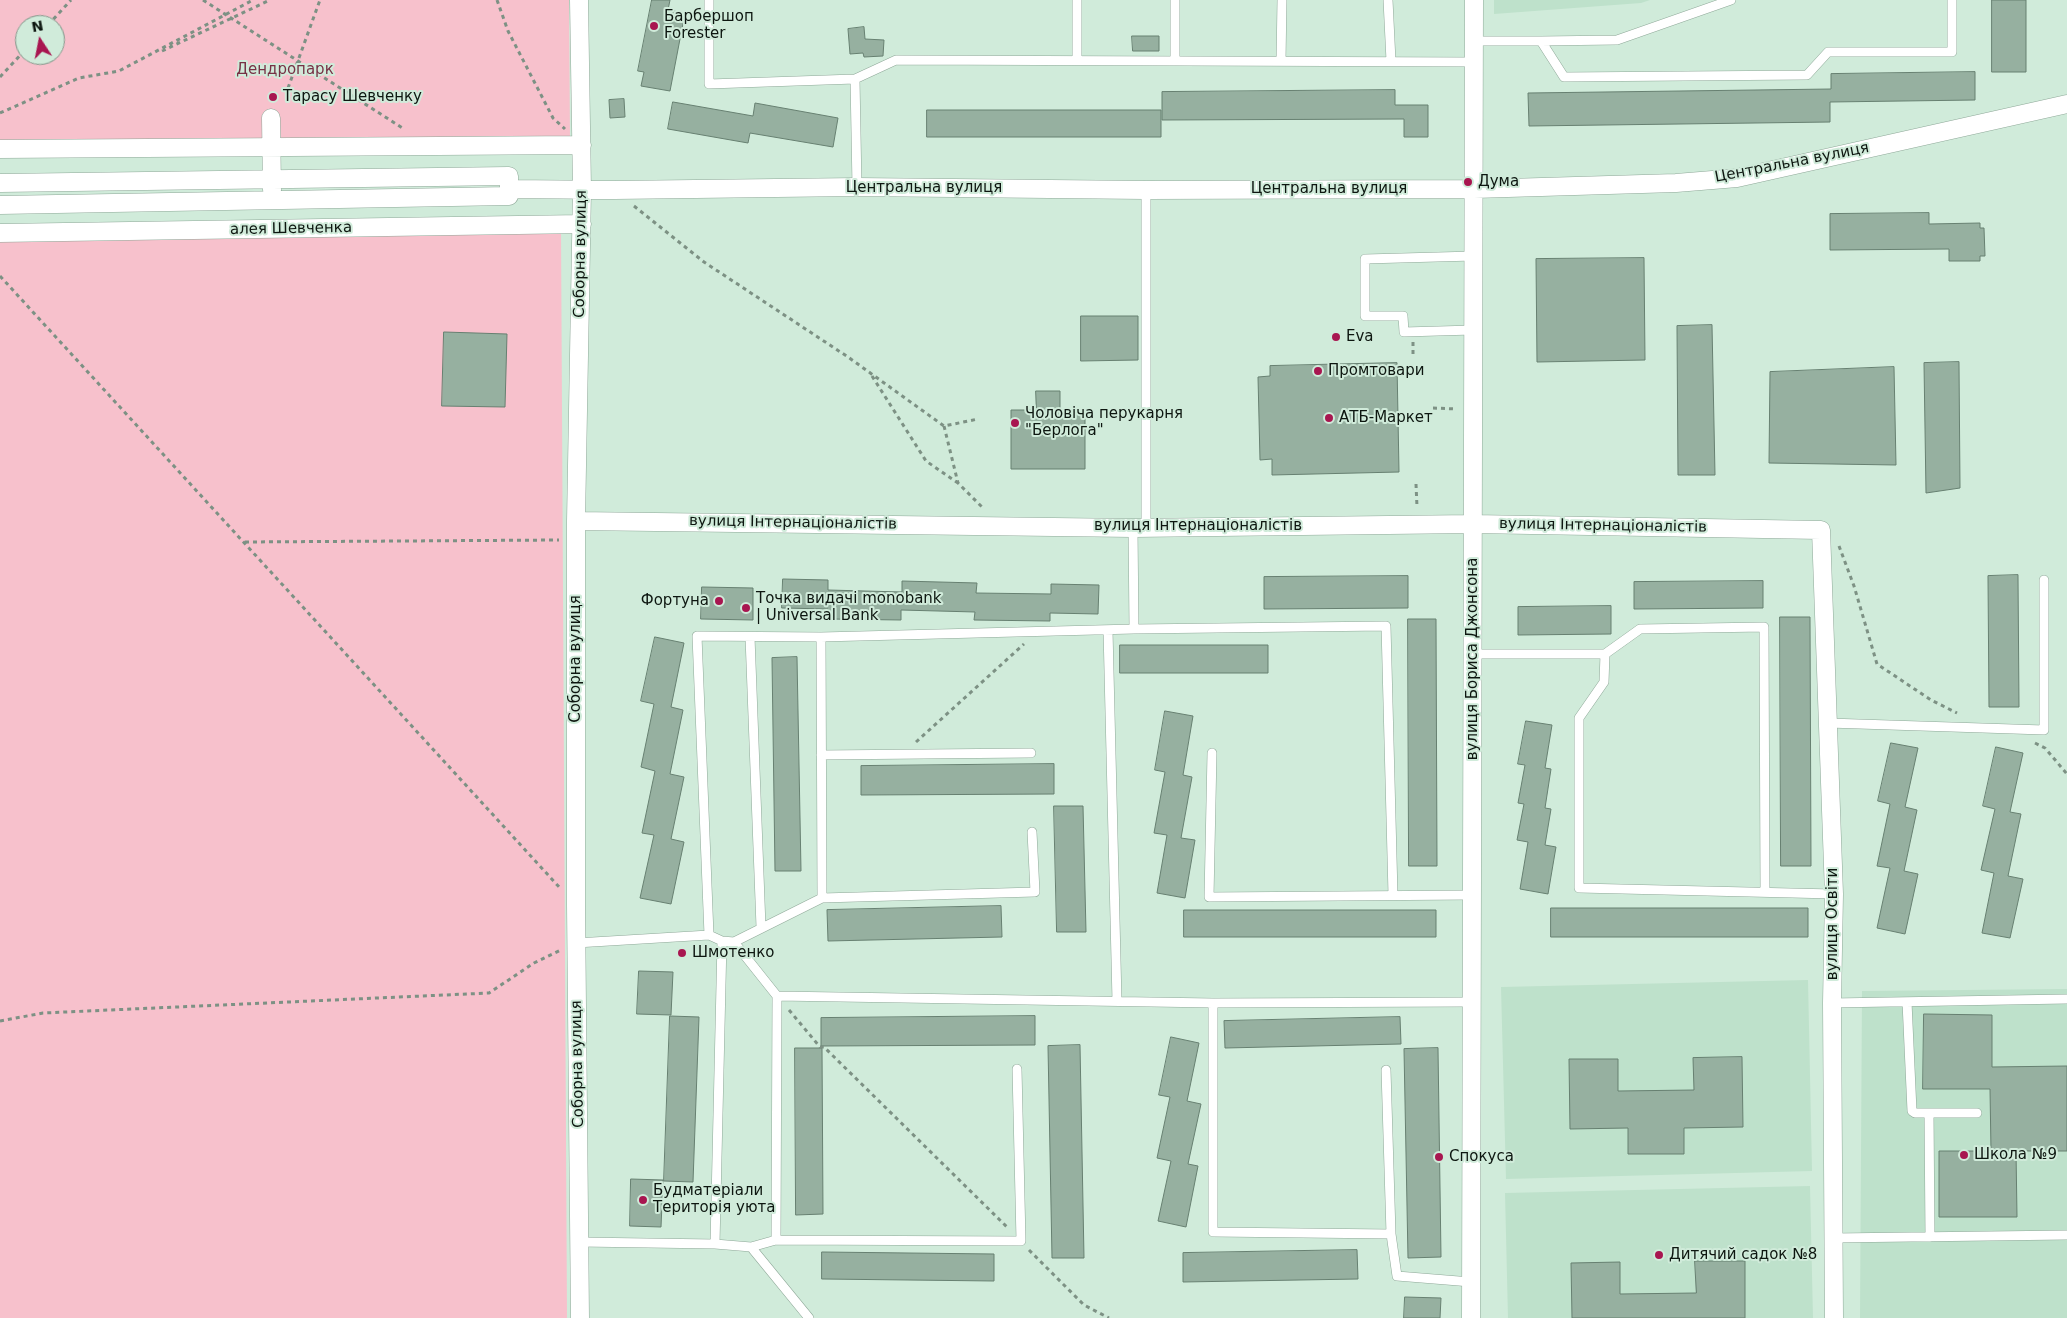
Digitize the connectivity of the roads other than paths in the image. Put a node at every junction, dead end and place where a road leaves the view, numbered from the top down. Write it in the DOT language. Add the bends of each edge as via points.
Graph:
graph roads {
  1 [pos="578,0"];
  2 [pos="709,0"];
  3 [pos="1077,0"];
  4 [pos="1176,0"];
  5 [pos="1282,0"];
  6 [pos="1388,0"];
  7 [pos="1474,0"];
  8 [pos="1731,0"];
  9 [pos="1952,0"];
  10 [pos="1474,41"];
  11 [pos="1541,41"];
  12 [pos="1077,60"];
  13 [pos="1175,60"];
  14 [pos="1281,60"];
  15 [pos="1391,61"];
  16 [pos="1474,62"];
  17 [pos="855,79"];
  18 [pos="2067,104"];
  19 [pos="271,118"];
  20 [pos="582,145"];
  21 [pos="272,148"];
  22 [pos="0,149"];
  23 [pos="272,179"];
  24 [pos="0,183"];
  25 [pos="857,187"];
  26 [pos="509,189"];
  27 [pos="582,189"];
  28 [pos="1474,189"];
  29 [pos="1146,190"];
  30 [pos="272,201"];
  31 [pos="0,205"];
  32 [pos="582,224"];
  33 [pos="0,233"];
  34 [pos="1474,256"];
  35 [pos="1473,330"];
  36 [pos="576,520"];
  37 [pos="1473,524"];
  38 [pos="1139,528"];
  39 [pos="1821,530"];
  40 [pos="2044,580"];
  41 [pos="1134,629"];
  42 [pos="1108,630"];
  43 [pos="750,637"];
  44 [pos="821,638"];
  45 [pos="1472,654"];
  46 [pos="1605,654"];
  47 [pos="1828,723"];
  48 [pos="1031,753"];
  49 [pos="1212,753"];
  50 [pos="822,755"];
  51 [pos="1032,832"];
  52 [pos="1765,892"];
  53 [pos="1834,894"];
  54 [pos="1393,895"];
  55 [pos="1472,895"];
  56 [pos="822,898"];
  57 [pos="760,928"];
  58 [pos="710,935"];
  59 [pos="722,942"];
  60 [pos="734,942"];
  61 [pos="576,943"];
  62 [pos="777,996"];
  63 [pos="2067,999"];
  64 [pos="1118,1002"];
  65 [pos="1472,1002"];
  66 [pos="1907,1002"];
  67 [pos="1213,1003"];
  68 [pos="1832,1003"];
  69 [pos="1018,1069"];
  70 [pos="1386,1070"];
  71 [pos="1929,1113"];
  72 [pos="1977,1113"];
  73 [pos="1391,1234"];
  74 [pos="2067,1235"];
  75 [pos="1930,1237"];
  76 [pos="1834,1238"];
  77 [pos="776,1240"];
  78 [pos="580,1242"];
  79 [pos="715,1244"];
  80 [pos="751,1247"];
  81 [pos="1471,1282"];
  82 [pos="580,1318"];
  83 [pos="809,1318"];
  84 [pos="1471,1318"];
  85 [pos="1834,1318"];
  1 -- 20 [label="street, Соборна вулиця"];
  2 -- 17 [label="lane" via="709,84"];
  3 -- 12 [label="lane"];
  4 -- 13 [label="lane"];
  5 -- 14 [label="lane"];
  6 -- 15 [label="lane"];
  7 -- 10 [label="street, вулиця Бориса Джонсона"];
  8 -- 11 [label="lane" via="1617,40"];
  9 -- 11 [label="lane" via="1952,52 1828,52 1807,75 1564,77"];
  10 -- 11 [label="lane"];
  10 -- 16 [label="street, вулиця Бориса Джонсона"];
  12 -- 13 [label="lane"];
  12 -- 17 [label="lane" via="896,60"];
  13 -- 14 [label="lane"];
  14 -- 15 [label="lane"];
  15 -- 16 [label="lane"];
  16 -- 28 [label="street, вулиця Бориса Джонсона"];
  17 -- 25 [label="lane"];
  18 -- 28 [label="street, Центральна вулиця" via="1737,178"];
  19 -- 21 [label="street, алея Шевченка"];
  20 -- 21 [label="street"];
  20 -- 27 [label="street, Соборна вулиця"];
  21 -- 22 [label="street"];
  21 -- 23 [label="street, алея Шевченка"];
  23 -- 24 [label="street"];
  23 -- 26 [label="street" via="509,176"];
  23 -- 30 [label="street, алея Шевченка"];
  25 -- 27 [label="street, Центральна вулиця"];
  25 -- 29 [label="street, Центральна вулиця"];
  26 -- 27 [label="street, алея Шевченка"];
  26 -- 30 [label="street, алея Шевченка" via="509,196"];
  27 -- 32 [label="street, Соборна вулиця"];
  28 -- 29 [label="street, Центральна вулиця"];
  28 -- 34 [label="street, вулиця Бориса Джонсона"];
  29 -- 38 [label="lane"];
  30 -- 31 [label="street, алея Шевченка"];
  32 -- 33 [label="street, алея Шевченка"];
  32 -- 36 [label="street, Соборна вулиця"];
  34 -- 35 [label="street, вулиця Бориса Джонсона"];
  34 -- 35 [label="lane" via="1365,259 1365,316 1403,316 1404,332"];
  35 -- 37 [label="street, вулиця Бориса Джонсона"];
  36 -- 38 [label="street, вулиця Інтернаціоналістів"];
  36 -- 61 [label="street, Соборна вулиця"];
  37 -- 38 [label="street, вулиця Інтернаціоналістів"];
  37 -- 39 [label="street, вулиця Інтернаціоналістів"];
  37 -- 45 [label="street, вулиця Бориса Джонсона"];
  38 -- 41 [label="lane"];
  39 -- 47 [label="street, вулиця Освіти"];
  40 -- 47 [label="lane" via="2044,730"];
  41 -- 42 [label="lane"];
  41 -- 54 [label="lane" via="1386,626"];
  42 -- 44 [label="lane"];
  42 -- 64 [label="lane"];
  43 -- 44 [label="lane"];
  43 -- 57 [label="lane"];
  43 -- 58 [label="lane" via="697,636"];
  44 -- 50 [label="lane"];
  45 -- 46 [label="lane"];
  45 -- 55 [label="street, вулиця Бориса Джонсона"];
  46 -- 52 [label="lane" via="1604,682 1579,718 1579,888"];
  46 -- 52 [label="lane" via="1640,629 1764,626"];
  47 -- 53 [label="street, вулиця Освіти"];
  48 -- 50 [label="lane"];
  49 -- 54 [label="lane" via="1209,898"];
  50 -- 56 [label="lane"];
  51 -- 56 [label="lane" via="1035,892"];
  52 -- 53 [label="lane"];
  53 -- 68 [label="street, вулиця Освіти"];
  54 -- 55 [label="lane"];
  55 -- 65 [label="street, вулиця Бориса Джонсона"];
  56 -- 57 [label="lane"];
  57 -- 60 [label="lane"];
  58 -- 59 [label="lane"];
  58 -- 61 [label="lane"];
  59 -- 60 [label="lane"];
  59 -- 79 [label="lane"];
  60 -- 62 [label="lane"];
  61 -- 78 [label="street, Соборна вулиця"];
  62 -- 64 [label="lane"];
  62 -- 77 [label="lane"];
  63 -- 66 [label="lane"];
  64 -- 67 [label="lane"];
  65 -- 67 [label="lane"];
  65 -- 81 [label="street, вулиця Бориса Джонсона"];
  66 -- 68 [label="lane"];
  66 -- 71 [label="lane" via="1912,1110"];
  67 -- 73 [label="lane" via="1213,1232"];
  68 -- 76 [label="street, вулиця Освіти"];
  69 -- 77 [label="lane" via="1021,1242"];
  70 -- 73 [label="lane"];
  71 -- 72 [label="lane"];
  71 -- 75 [label="lane"];
  73 -- 81 [label="lane" via="1397,1276"];
  74 -- 75 [label="lane"];
  75 -- 76 [label="lane"];
  76 -- 85 [label="street, вулиця Освіти"];
  77 -- 80 [label="lane"];
  78 -- 79 [label="lane"];
  78 -- 82 [label="street, Соборна вулиця"];
  79 -- 80 [label="lane"];
  80 -- 83 [label="lane"];
  81 -- 84 [label="street, вулиця Бориса Джонсона"];
}
